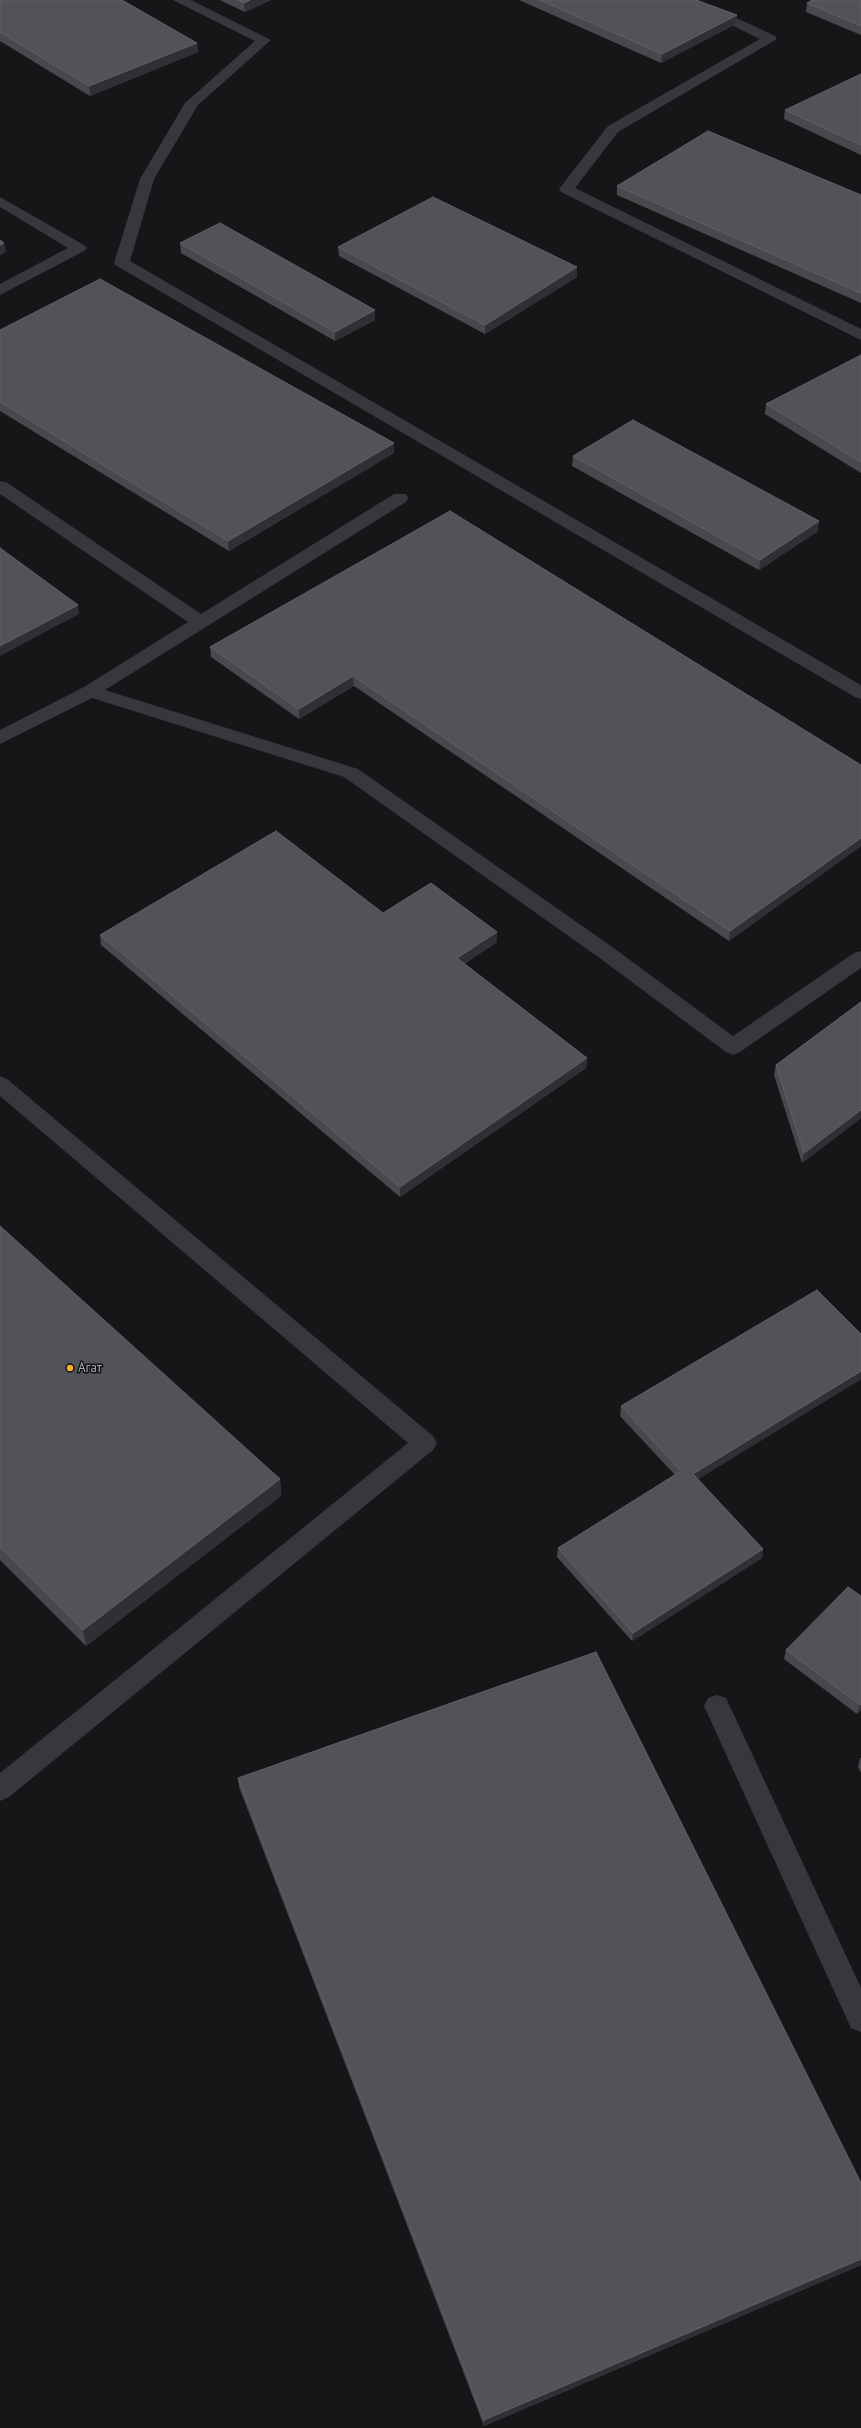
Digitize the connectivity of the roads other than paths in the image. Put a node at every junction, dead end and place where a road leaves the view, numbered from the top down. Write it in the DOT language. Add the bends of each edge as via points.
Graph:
graph roads {
  1 [pos="180,0"];
  2 [pos="687,0"];
  3 [pos="0,201"];
  4 [pos="0,290"];
  5 [pos="861,335"];
  6 [pos="0,486"];
  7 [pos="400,498"];
  8 [pos="200,622"];
  9 [pos="90,691"];
  10 [pos="861,693"];
  11 [pos="0,738"];
  12 [pos="861,958"];
  13 [pos="0,1084"];
  14 [pos="717,1706"];
  15 [pos="0,1789"];
  16 [pos="861,2018"];
  1 -- 10 [label="lane" via="264,40 192,103 147,179 122,263"];
  2 -- 5 [label="lane" via="770,39 613,129 566,189"];
  3 -- 4 [label="lane" via="79,248"];
  6 -- 8 [label="lane"];
  7 -- 8 [label="lane"];
  8 -- 9 [label="lane"];
  9 -- 11 [label="lane"];
  9 -- 12 [label="lane" via="351,773 608,954 733,1047"];
  13 -- 15 [label="lane" via="425,1443"];
  14 -- 16 [label="lane"];
}
